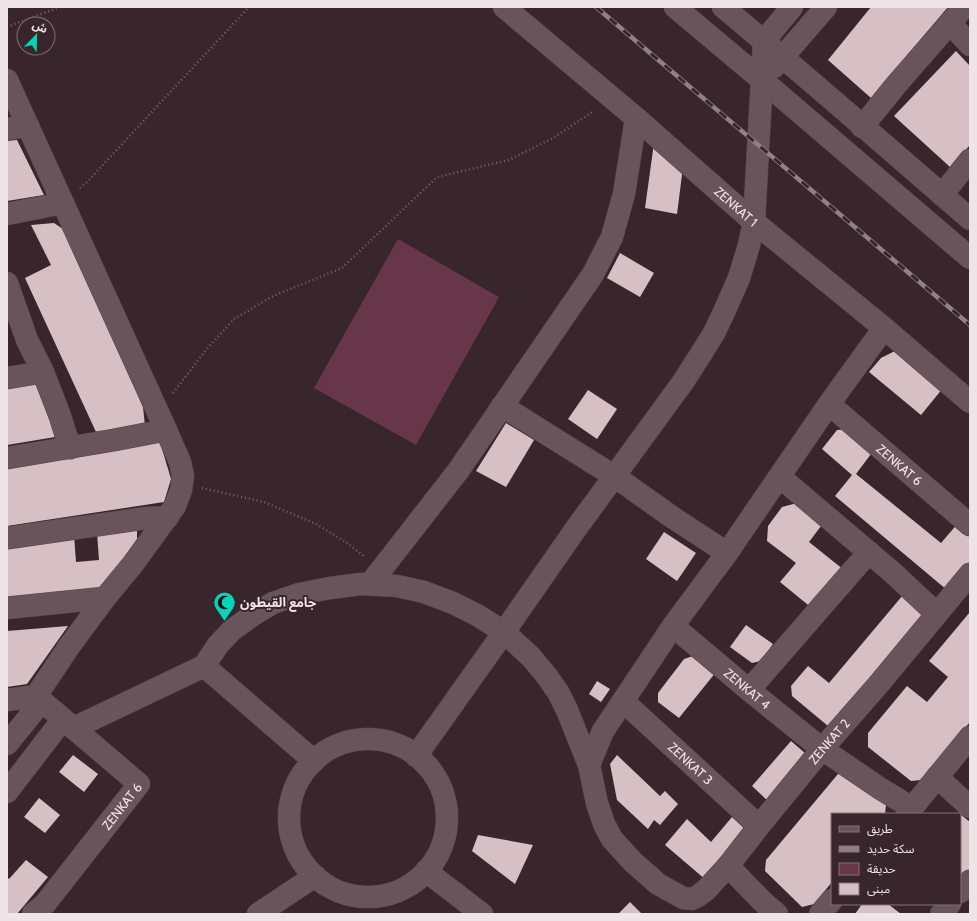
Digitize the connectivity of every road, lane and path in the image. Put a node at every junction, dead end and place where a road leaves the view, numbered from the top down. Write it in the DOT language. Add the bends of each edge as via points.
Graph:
graph roads {
  1 [pos="60,7"];
  2 [pos="249,7"];
  3 [pos="504,7"];
  4 [pos="675,7"];
  5 [pos="723,7"];
  6 [pos="792,7"];
  7 [pos="826,7"];
  8 [pos="957,15"];
  9 [pos="7,27"];
  10 [pos="764,41"];
  11 [pos="970,45"];
  12 [pos="783,57"];
  13 [pos="7,80"];
  14 [pos="762,80"];
  15 [pos="612,98"];
  16 [pos="636,118"];
  17 [pos="28,126"];
  18 [pos="862,127"];
  19 [pos="7,129"];
  20 [pos="970,160"];
  21 [pos="942,195"];
  22 [pos="63,203"];
  23 [pos="7,214"];
  24 [pos="970,219"];
  25 [pos="754,222"];
  26 [pos="970,258"];
  27 [pos="7,283"];
  28 [pos="13,317"];
  29 [pos="884,328"];
  30 [pos="43,372"];
  31 [pos="7,378"];
  32 [pos="970,402"];
  33 [pos="829,404"];
  34 [pos="502,406"];
  35 [pos="163,421"];
  36 [pos="70,448"];
  37 [pos="7,458"];
  38 [pos="614,476"];
  39 [pos="780,477"];
  40 [pos="182,483"];
  41 [pos="168,517"];
  42 [pos="970,525"];
  43 [pos="7,538"];
  44 [pos="869,552"];
  45 [pos="727,553"];
  46 [pos="970,574"];
  47 [pos="376,577"];
  48 [pos="105,598"];
  49 [pos="7,608"];
  50 [pos="937,614"];
  51 [pos="673,626"];
  52 [pos="504,632"];
  53 [pos="204,666"];
  54 [pos="749,690"];
  55 [pos="39,698"];
  56 [pos="7,700"];
  57 [pos="623,701"];
  58 [pos="69,724"];
  59 [pos="970,737"];
  60 [pos="7,744"];
  61 [pos="822,749"];
  62 [pos="416,756"];
  63 [pos="314,761"];
  64 [pos="589,765"];
  65 [pos="937,777"];
  66 [pos="7,792"];
  67 [pos="970,807"];
  68 [pos="910,811"];
  69 [pos="759,826"];
  70 [pos="728,866"];
  71 [pos="426,871"];
  72 [pos="315,876"];
  73 [pos="970,881"];
  74 [pos="961,891"];
  75 [pos="831,901"];
  76 [pos="949,905"];
  77 [pos="45,911"];
  78 [pos="258,914"];
  79 [pos="482,914"];
  80 [pos="777,914"];
  81 [pos="820,914"];
  82 [pos="941,914"];
  1 -- 9 [label="path"];
  2 -- 22 [label="path" via="87,182"];
  3 -- 15 [label="street, ZENKAT 1"];
  4 -- 14 [label="street"];
  5 -- 10 [label="street"];
  6 -- 10 [label="street"];
  7 -- 12 [label="street"];
  8 -- 11 [label="street"];
  8 -- 18 [label="street"];
  10 -- 12 [label="street"];
  10 -- 14 [label="street"];
  12 -- 14 [label="street"];
  12 -- 18 [label="street"];
  13 -- 17 [label="street"];
  14 -- 25 [label="street"];
  14 -- 26 [label="street"];
  15 -- 16 [label="street, ZENKAT 1"];
  15 -- 35 [label="path" via="553,138 508,160 437,177 342,268 273,296 234,320 206,350"];
  16 -- 25 [label="street, ZENKAT 1"];
  16 -- 34 [label="street" via="624,194 607,249 580,294"];
  17 -- 19 [label="street"];
  17 -- 22 [label="street"];
  18 -- 21 [label="street"];
  20 -- 21 [label="street"];
  21 -- 24 [label="street"];
  22 -- 23 [label="street"];
  22 -- 35 [label="street"];
  25 -- 29 [label="street, ZENKAT 1"];
  25 -- 38 [label="street" via="750,245 739,278 714,333 683,382"];
  27 -- 28 [label="street"];
  28 -- 30 [label="street"];
  29 -- 32 [label="street, ZENKAT 1"];
  29 -- 33 [label="street"];
  30 -- 31 [label="street"];
  30 -- 36 [label="street"];
  33 -- 39 [label="street"];
  33 -- 42 [label="street, ZENKAT 6"];
  34 -- 38 [label="street"];
  34 -- 47 [label="street" via="458,471"];
  35 -- 36 [label="street"];
  35 -- 40 [label="street" via="180,462"];
  36 -- 37 [label="street"];
  38 -- 45 [label="street"];
  38 -- 52 [label="street"];
  39 -- 44 [label="street"];
  39 -- 45 [label="street"];
  40 -- 41 [label="street" via="176,506"];
  40 -- 47 [label="path" via="264,502 316,524 348,543"];
  41 -- 43 [label="street"];
  41 -- 48 [label="street"];
  44 -- 50 [label="street"];
  44 -- 54 [label="street"];
  45 -- 51 [label="street"];
  46 -- 50 [label="street, ZENKAT 2"];
  47 -- 52 [label="street" via="453,604"];
  47 -- 53 [label="street" via="362,584 299,594 273,603 232,630"];
  48 -- 49 [label="street"];
  48 -- 55 [label="street" via="68,648"];
  50 -- 61 [label="street, ZENKAT 2"];
  51 -- 54 [label="street, ZENKAT 4"];
  51 -- 57 [label="street"];
  52 -- 62 [label="street"];
  52 -- 64 [label="street" via="531,657 558,692"];
  53 -- 58 [label="street"];
  53 -- 63 [label="street"];
  54 -- 61 [label="street, ZENKAT 4"];
  55 -- 56 [label="street"];
  55 -- 58 [label="street, ZENKAT 6"];
  55 -- 60 [label="street"];
  57 -- 64 [label="street" via="603,731"];
  57 -- 69 [label="street, ZENKAT 3"];
  58 -- 66 [label="street"];
  58 -- 77 [label="street, ZENKAT 6" via="139,784"];
  59 -- 65 [label="street"];
  61 -- 68 [label="street, ZENKAT 4"];
  61 -- 69 [label="street, ZENKAT 2"];
  62 -- 63 [label="street" via="387,742 366,740 334,747"];
  62 -- 71 [label="street" via="437,780 447,812 442,844"];
  63 -- 72 [label="street" via="302,774 291,802 289,817 290,832 297,852"];
  64 -- 70 [label="street, ZENKAT 2" via="597,803 612,839 658,884 683,898 692,899 706,890"];
  65 -- 67 [label="street"];
  65 -- 68 [label="street"];
  69 -- 70 [label="street, ZENKAT 2"];
  70 -- 80 [label="street"];
  71 -- 72 [label="street" via="404,888 376,896 348,894 330,887"];
  71 -- 79 [label="street"];
  72 -- 78 [label="street"];
  73 -- 74 [label="street"];
  75 -- 81 [label="street"];
  76 -- 82 [label="street"];
}
